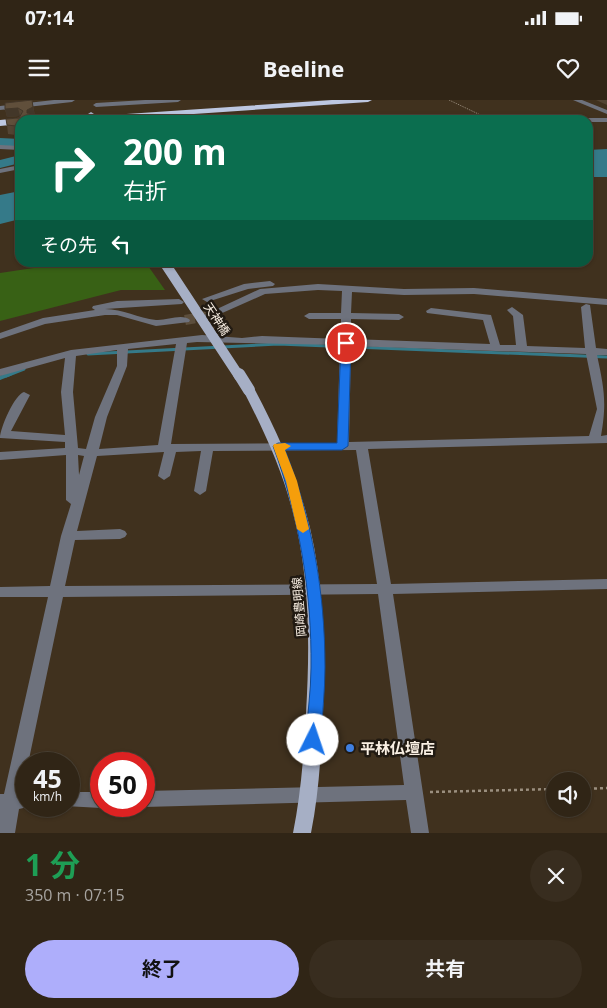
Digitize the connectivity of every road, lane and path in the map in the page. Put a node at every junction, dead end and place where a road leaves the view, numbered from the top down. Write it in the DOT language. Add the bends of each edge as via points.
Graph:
graph roads {
  1 [pos="72,100"];
  2 [pos="178,100"];
  3 [pos="322,100"];
  4 [pos="368,100"];
  5 [pos="449,100"];
  6 [pos="576,100"];
  7 [pos="97,103"];
  8 [pos="0,108"];
  9 [pos="90,115"];
  10 [pos="127,115"];
  11 [pos="135,115"];
  12 [pos="480,115"];
  13 [pos="606,116"];
  14 [pos="593,119"];
  15 [pos="15,124"];
  16 [pos="0,125"];
  17 [pos="0,147"];
  18 [pos="15,148"];
  19 [pos="15,168"];
  20 [pos="0,171"];
  21 [pos="167,267"];
  22 [pos="295,288"];
  23 [pos="347,289"];
  24 [pos="207,299"];
  25 [pos="179,302"];
  26 [pos="603,305"];
  27 [pos="573,306"];
  28 [pos="586,307"];
  29 [pos="512,310"];
  30 [pos="431,311"];
  31 [pos="70,316"];
  32 [pos="207,316"];
  33 [pos="309,316"];
  34 [pos="346,316"];
  35 [pos="399,317"];
  36 [pos="185,320"];
  37 [pos="0,336"];
  38 [pos="182,341"];
  39 [pos="346,343"];
  40 [pos="123,346"];
  41 [pos="496,348"];
  42 [pos="522,349"];
  43 [pos="591,352"];
  44 [pos="607,352"];
  45 [pos="71,353"];
  46 [pos="0,373"];
  47 [pos="249,390"];
  48 [pos="24,395"];
  49 [pos="2,434"];
  50 [pos="21,436"];
  51 [pos="594,439"];
  52 [pos="607,439"];
  53 [pos="71,445"];
  54 [pos="278,446"];
  55 [pos="342,446"];
  56 [pos="361,446"];
  57 [pos="208,447"];
  58 [pos="167,448"];
  59 [pos="0,452"];
  60 [pos="92,453"];
  61 [pos="0,456"];
  62 [pos="164,476"];
  63 [pos="200,491"];
  64 [pos="73,519"];
  65 [pos="120,534"];
  66 [pos="68,536"];
  67 [pos="607,584"];
  68 [pos="314,589"];
  69 [pos="385,589"];
  70 [pos="55,591"];
  71 [pos="0,592"];
  72 [pos="591,788"];
  73 [pos="607,788"];
  74 [pos="546,789"];
  75 [pos="415,792"];
  76 [pos="310,794"];
  77 [pos="155,798"];
  78 [pos="12,802"];
  79 [pos="6,833"];
  80 [pos="302,833"];
  81 [pos="420,833"];
  1 -- 8 [label="street"];
  2 -- 7 [label="street"];
  3 -- 10 [label="highway"];
  4 -- 11 [label="highway"];
  5 -- 12 [label="path"];
  6 -- 13 [label="street"];
  7 -- 9 [label="street"];
  13 -- 14 [label="street"];
  15 -- 16 [label="highway"];
  17 -- 18 [label="street"];
  19 -- 20 [label="street"];
  21 -- 47 [label="main road, 天神橋, bridge"];
  22 -- 23 [label="street"];
  22 -- 24 [label="street" via="271,284 247,286"];
  22 -- 32 [label="street" via="263,291"];
  23 -- 26 [label="street" via="474,291"];
  23 -- 34 [label="street"];
  25 -- 31 [label="street" via="161,305 114,303"];
  26 -- 28 [label="street"];
  27 -- 28 [label="street"];
  28 -- 43 [label="street"];
  29 -- 42 [label="street" via="518,315"];
  30 -- 41 [label="street" via="487,316"];
  31 -- 36 [label="street" via="117,312 156,323"];
  31 -- 37 [label="street" via="43,321"];
  33 -- 34 [label="street"];
  34 -- 35 [label="street"];
  34 -- 39 [label="street"];
  38 -- 39 [label="street" via="198,338 241,342 262,339"];
  38 -- 40 [label="street"];
  38 -- 58 [label="street"];
  39 -- 41 [label="street"];
  39 -- 55 [label="street"];
  40 -- 45 [label="street"];
  40 -- 60 [label="street" via="122,366 101,417"];
  41 -- 42 [label="street"];
  42 -- 43 [label="street"];
  43 -- 44 [label="street"];
  43 -- 51 [label="street" via="603,409"];
  45 -- 46 [label="street"];
  45 -- 53 [label="street" via="67,392"];
  47 -- 54 [label="main road, 岡崎豊明線"];
  48 -- 49 [label="street"];
  49 -- 50 [label="street"];
  50 -- 53 [label="street"];
  50 -- 59 [label="street"];
  51 -- 52 [label="street"];
  51 -- 56 [label="street"];
  53 -- 60 [label="street"];
  53 -- 61 [label="street"];
  53 -- 64 [label="street"];
  54 -- 55 [label="street"];
  54 -- 57 [label="street"];
  54 -- 68 [label="main road, 岡崎豊明線" via="301,516"];
  55 -- 56 [label="street"];
  56 -- 69 [label="street"];
  57 -- 58 [label="street"];
  57 -- 63 [label="street"];
  58 -- 60 [label="street"];
  58 -- 62 [label="street"];
  60 -- 64 [label="street"];
  64 -- 66 [label="street"];
  65 -- 66 [label="street"];
  66 -- 70 [label="street"];
  67 -- 69 [label="street"];
  68 -- 69 [label="street"];
  68 -- 70 [label="street"];
  68 -- 76 [label="main road, 岡崎豊明線" via="318,668"];
  69 -- 75 [label="street"];
  70 -- 71 [label="street"];
  70 -- 78 [label="street"];
  72 -- 73 [label="path"];
  74 -- 75 [label="path"];
  75 -- 76 [label="street"];
  75 -- 81 [label="street"];
  76 -- 77 [label="street"];
  76 -- 80 [label="main road, 岡崎豊明線"];
  78 -- 79 [label="street"];
}
